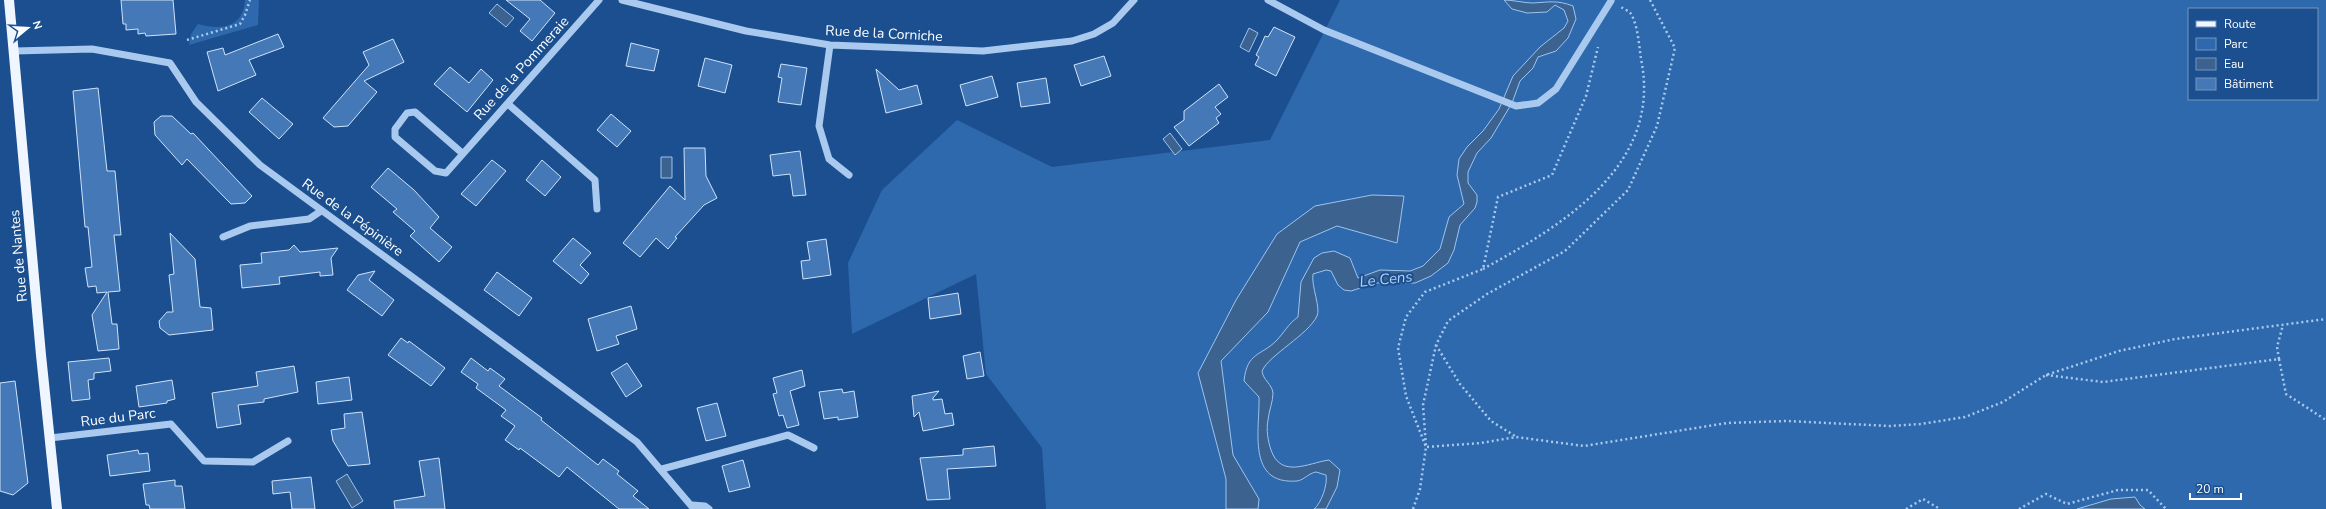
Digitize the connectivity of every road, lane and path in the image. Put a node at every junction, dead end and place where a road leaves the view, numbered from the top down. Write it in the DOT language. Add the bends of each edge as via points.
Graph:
graph roads {
  1 [pos="9,0"];
  2 [pos="250,0"];
  3 [pos="599,0"];
  4 [pos="622,0"];
  5 [pos="1134,0"];
  6 [pos="1268,0"];
  7 [pos="1650,0"];
  8 [pos="1611,1"];
  9 [pos="187,40"];
  10 [pos="830,45"];
  11 [pos="1598,46"];
  12 [pos="15,51"];
  13 [pos="508,104"];
  14 [pos="462,153"];
  15 [pos="849,175"];
  16 [pos="597,209"];
  17 [pos="321,210"];
  18 [pos="224,237"];
  19 [pos="1483,269"];
  20 [pos="2326,319"];
  21 [pos="2283,325"];
  22 [pos="1436,344"];
  23 [pos="2279,359"];
  24 [pos="2046,375"];
  25 [pos="2326,420"];
  26 [pos="1516,437"];
  27 [pos="50,438"];
  28 [pos="288,441"];
  29 [pos="1426,447"];
  30 [pos="814,448"];
  31 [pos="662,469"];
  32 [pos="693,507"];
  33 [pos="57,509"];
  34 [pos="709,509"];
  35 [pos="1413,509"];
  36 [pos="1906,509"];
  37 [pos="1940,509"];
  38 [pos="2019,509"];
  39 [pos="2166,509"];
  1 -- 12 [label="main road, Rue de Nantes"];
  2 -- 9 [label="path" via="240,24"];
  3 -- 13 [label="street, Rue de la Pommeraie"];
  4 -- 10 [label="street, Rue de la Corniche" via="746,31"];
  5 -- 10 [label="street, Rue de la Corniche" via="1113,23 1094,34 1072,41 983,51"];
  6 -- 8 [label="street" via="1324,30 1516,106 1538,103 1556,89"];
  7 -- 22 [label="path" via="1674,48 1657,126 1628,190 1565,251 1487,294 1448,321"];
  8 -- 19 [label="path" via="1630,14 1644,70 1645,99 1637,133 1618,170 1566,219 1537,240"];
  10 -- 15 [label="street" via="819,126 829,159"];
  11 -- 19 [label="path" via="1586,96 1552,175 1498,197"];
  12 -- 17 [label="street, Rue de la Pépinière" via="92,50 170,63 196,102 260,165"];
  12 -- 27 [label="main road, Rue de Nantes"];
  13 -- 14 [label="street, Rue de la Pommeraie"];
  13 -- 16 [label="street" via="595,180"];
  14 -- 14 [label="street, Rue de la Pommeraie" via="446,173 436,172 395,137 395,129 406,114 414,112"];
  17 -- 18 [label="street" via="309,219 250,226"];
  17 -- 31 [label="street, Rue de la Pépinière" via="590,406 637,442"];
  19 -- 29 [label="path" via="1425,292 1406,317 1398,348 1406,396"];
  20 -- 21 [label="path"];
  21 -- 23 [label="path" via="2277,346"];
  21 -- 24 [label="path" via="2175,339 2083,362"];
  22 -- 26 [label="path" via="1460,384 1491,421"];
  22 -- 29 [label="path" via="1422,405"];
  23 -- 24 [label="path" via="2103,382"];
  23 -- 25 [label="path" via="2286,394"];
  24 -- 26 [label="path" via="2002,402 1965,417 1921,424 1889,426 1787,421 1727,423 1584,446"];
  26 -- 29 [label="path" via="1482,443"];
  27 -- 28 [label="street, Rue du Parc" via="171,424 204,461 253,462"];
  27 -- 33 [label="main road, Rue de Nantes"];
  29 -- 35 [label="path" via="1420,489"];
  30 -- 31 [label="street" via="788,435"];
  31 -- 32 [label="street, Rue de la Pépinière"];
  32 -- 34 [label="street, Rue de la Pépinière" via="705,506"];
  36 -- 37 [label="path" via="1923,500"];
  38 -- 39 [label="path" via="2046,494 2067,504 2118,490 2148,490"];
}
